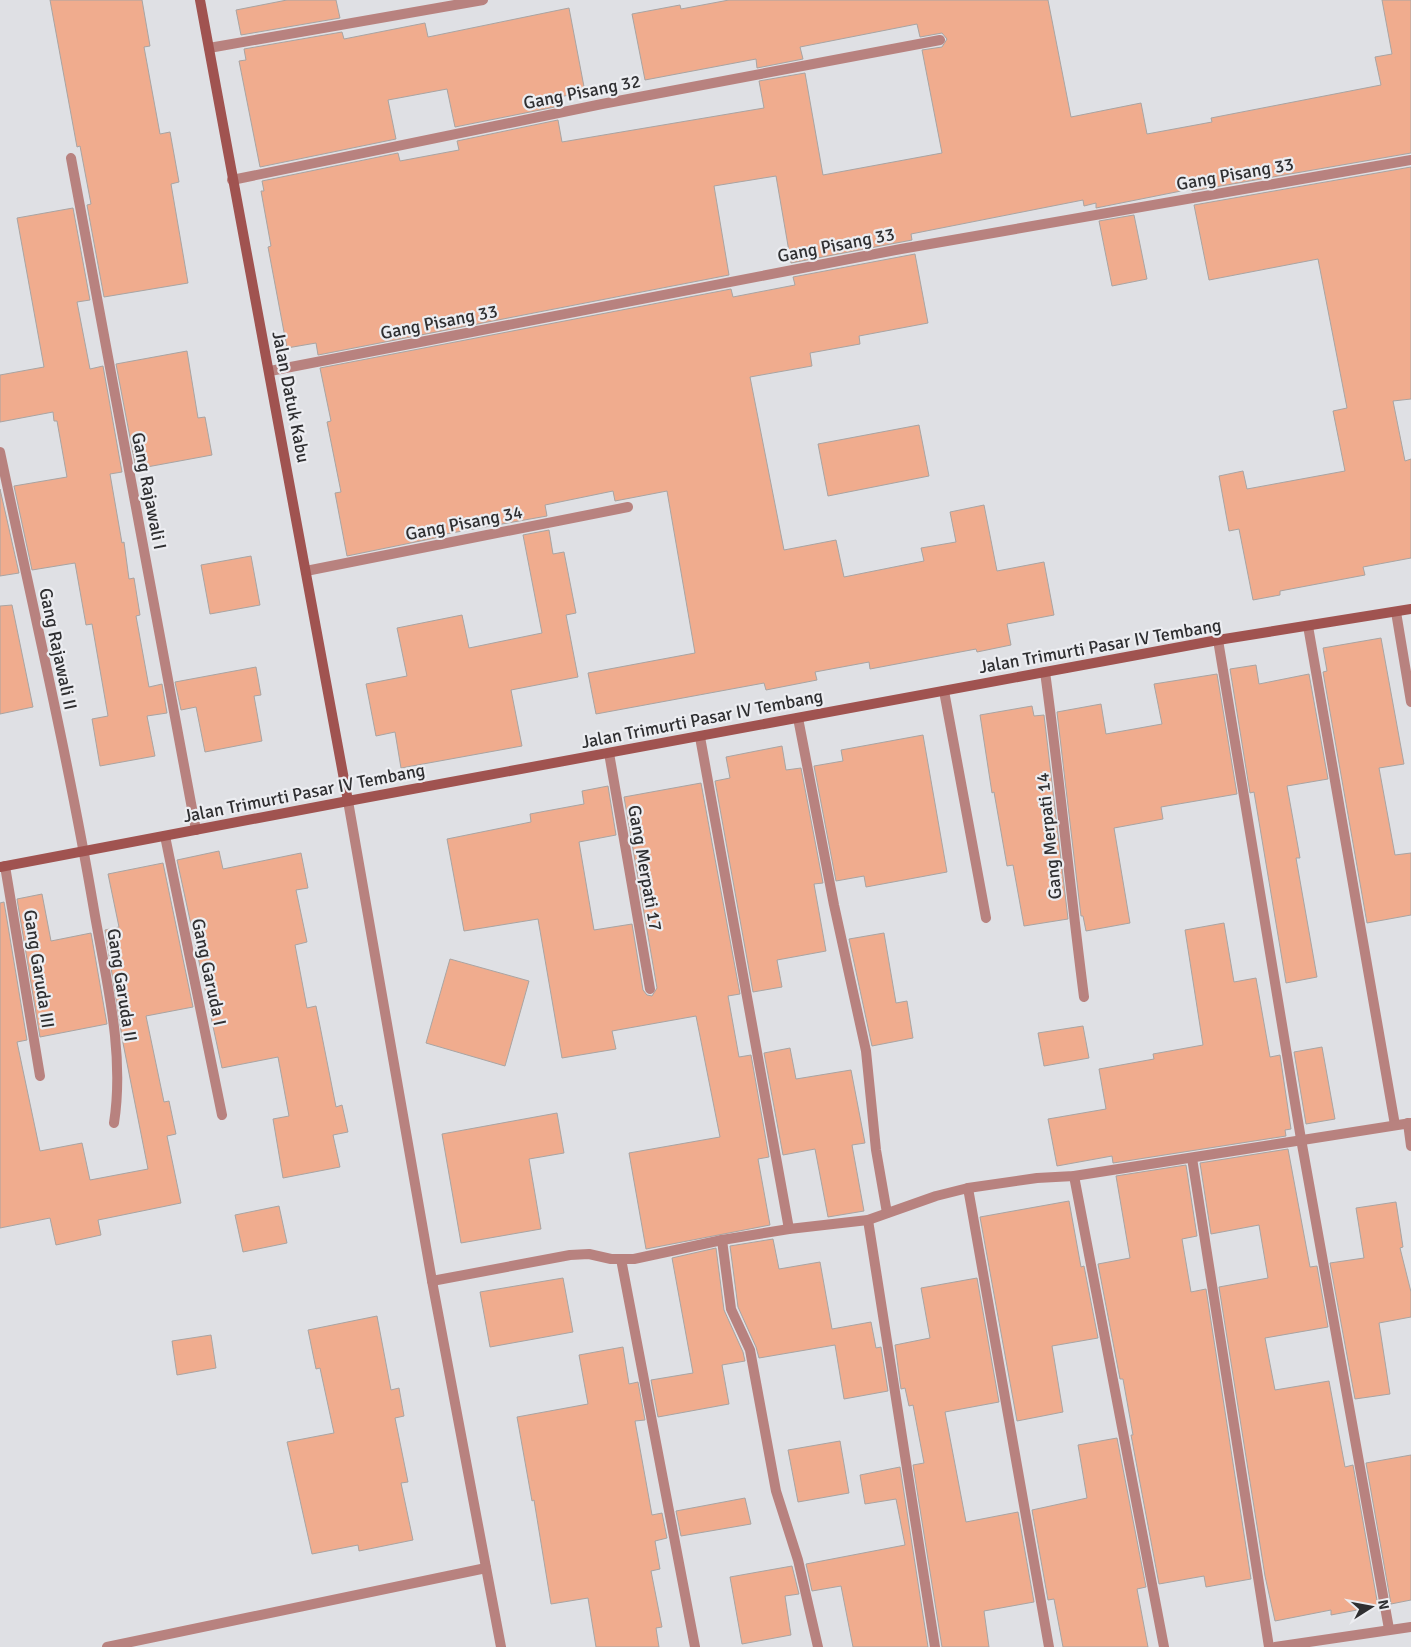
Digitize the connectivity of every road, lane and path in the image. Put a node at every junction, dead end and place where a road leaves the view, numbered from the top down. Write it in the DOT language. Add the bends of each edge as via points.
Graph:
graph roads {
  1 [pos="200,0"];
  2 [pos="483,0"];
  3 [pos="940,40"];
  4 [pos="209,48"];
  5 [pos="71,158"];
  6 [pos="1411,160"];
  7 [pos="232,180"];
  8 [pos="270,371"];
  9 [pos="0,452"];
  10 [pos="628,507"];
  11 [pos="306,571"];
  12 [pos="1411,609"];
  13 [pos="1396,612"];
  14 [pos="1308,626"];
  15 [pos="1218,640"];
  16 [pos="1045,672"];
  17 [pos="944,691"];
  18 [pos="1411,702"];
  19 [pos="798,718"];
  20 [pos="700,737"];
  21 [pos="609,753"];
  22 [pos="348,801"];
  23 [pos="196,830"];
  24 [pos="165,836"];
  25 [pos="84,852"];
  26 [pos="3,867"];
  27 [pos="986,918"];
  28 [pos="650,989"];
  29 [pos="1084,997"];
  30 [pos="40,1076"];
  31 [pos="222,1115"];
  32 [pos="114,1123"];
  33 [pos="1410,1123"];
  34 [pos="1395,1125"];
  35 [pos="1301,1139"];
  36 [pos="1411,1146"];
  37 [pos="1192,1158"];
  38 [pos="1074,1176"];
  39 [pos="968,1188"];
  40 [pos="887,1214"];
  41 [pos="868,1220"];
  42 [pos="789,1229"];
  43 [pos="722,1240"];
  44 [pos="621,1259"];
  45 [pos="432,1281"];
  46 [pos="486,1568"];
  47 [pos="1411,1627"];
  48 [pos="1389,1629"];
  49 [pos="107,1647"];
  50 [pos="501,1647"];
  51 [pos="695,1647"];
  52 [pos="818,1647"];
  53 [pos="934,1647"];
  54 [pos="1049,1647"];
  55 [pos="1164,1647"];
  56 [pos="1269,1647"];
  57 [pos="1275,1647"];
  1 -- 4 [label="street, Jalan Datuk Kabu"];
  2 -- 4 [label="street"];
  3 -- 7 [label="street, Gang Pisang 32" via="602,104"];
  4 -- 7 [label="street, Jalan Datuk Kabu"];
  5 -- 23 [label="street, Gang Rajawali I"];
  6 -- 8 [label="street, Gang Pisang 33" via="901,249"];
  7 -- 8 [label="street, Jalan Datuk Kabu"];
  8 -- 11 [label="street, Jalan Datuk Kabu"];
  9 -- 25 [label="street, Gang Rajawali II"];
  10 -- 11 [label="street, Gang Pisang 34"];
  11 -- 22 [label="street, Jalan Datuk Kabu"];
  12 -- 13 [label="street, Jalan Trimurti Pasar IV Tembang"];
  13 -- 14 [label="street, Jalan Trimurti Pasar IV Tembang"];
  13 -- 18 [label="street"];
  14 -- 15 [label="street, Jalan Trimurti Pasar IV Tembang"];
  14 -- 34 [label="street"];
  15 -- 16 [label="street, Jalan Trimurti Pasar IV Tembang"];
  15 -- 35 [label="street"];
  16 -- 17 [label="street, Jalan Trimurti Pasar IV Tembang"];
  16 -- 29 [label="street, Gang Merpati 14" via="1062,791 1070,892"];
  17 -- 19 [label="street, Jalan Trimurti Pasar IV Tembang"];
  17 -- 27 [label="street"];
  19 -- 20 [label="street, Jalan Trimurti Pasar IV Tembang"];
  19 -- 40 [label="street" via="866,1051 876,1150"];
  20 -- 21 [label="street, Jalan Trimurti Pasar IV Tembang"];
  20 -- 42 [label="street"];
  21 -- 22 [label="street, Jalan Trimurti Pasar IV Tembang"];
  21 -- 28 [label="street, Gang Merpati 17"];
  22 -- 23 [label="street, Jalan Trimurti Pasar IV Tembang"];
  22 -- 45 [label="street"];
  23 -- 24 [label="street, Jalan Trimurti Pasar IV Tembang"];
  24 -- 25 [label="street, Jalan Trimurti Pasar IV Tembang"];
  24 -- 31 [label="street, Gang Garuda I"];
  25 -- 26 [label="street, Jalan Trimurti Pasar IV Tembang"];
  25 -- 32 [label="street, Gang Garuda II" via="115,1029 119,1091"];
  26 -- 30 [label="street, Gang Garuda III"];
  33 -- 34 [label="street"];
  33 -- 36 [label="street"];
  34 -- 35 [label="street"];
  35 -- 37 [label="street"];
  35 -- 48 [label="street"];
  37 -- 38 [label="street"];
  37 -- 56 [label="street"];
  38 -- 39 [label="street"];
  38 -- 55 [label="street"];
  39 -- 40 [label="street"];
  39 -- 54 [label="street"];
  40 -- 41 [label="street"];
  41 -- 42 [label="street"];
  41 -- 53 [label="street"];
  42 -- 43 [label="street"];
  43 -- 44 [label="street"];
  43 -- 52 [label="street" via="731,1309 750,1350 776,1491 798,1560"];
  44 -- 45 [label="street" via="570,1255"];
  44 -- 51 [label="street"];
  45 -- 46 [label="street"];
  46 -- 49 [label="street"];
  46 -- 50 [label="street"];
  47 -- 48 [label="street"];
  48 -- 57 [label="street"];
}
